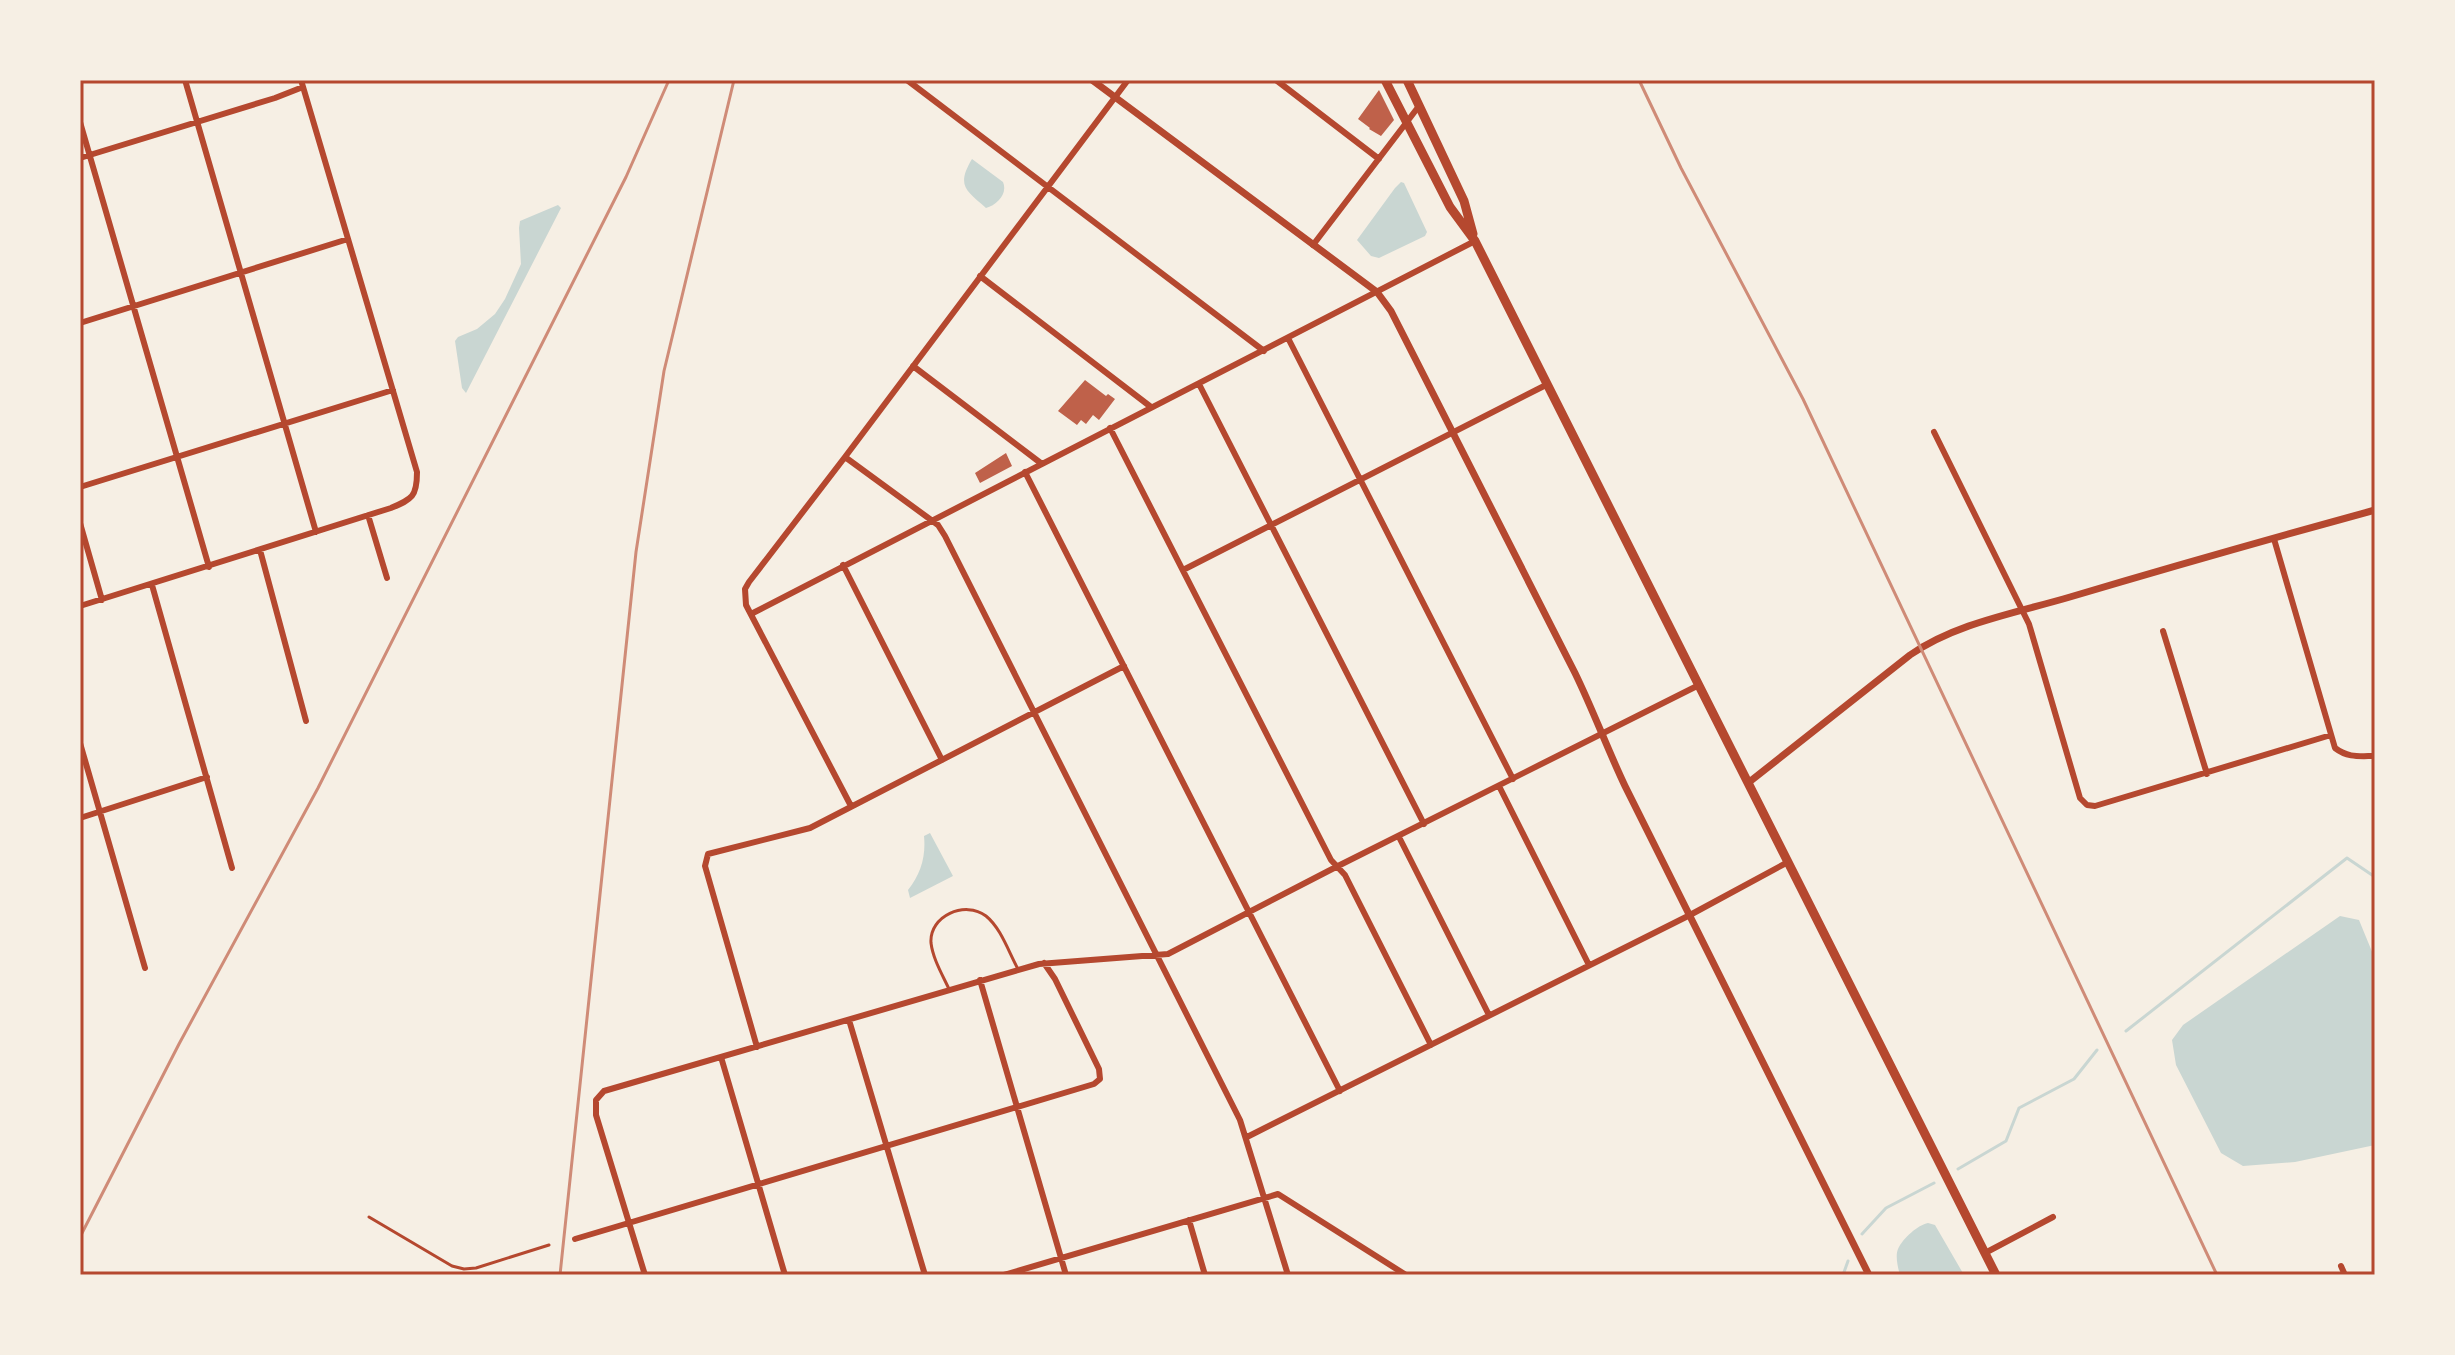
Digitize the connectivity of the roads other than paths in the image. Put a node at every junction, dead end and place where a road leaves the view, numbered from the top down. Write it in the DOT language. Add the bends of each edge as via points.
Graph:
graph roads {
  1 [pos="185,80"];
  2 [pos="907,80"];
  3 [pos="1092,80"];
  4 [pos="1128,80"];
  5 [pos="1276,80"];
  6 [pos="1385,80"];
  7 [pos="1407,80"];
  8 [pos="302,84"];
  9 [pos="1115,97"];
  10 [pos="1419,106"];
  11 [pos="198,121"];
  12 [pos="80,122"];
  13 [pos="1407,123"];
  14 [pos="90,155"];
  15 [pos="80,158"];
  16 [pos="1379,159"];
  17 [pos="1448,167"];
  18 [pos="1433,174"];
  19 [pos="1048,187"];
  20 [pos="348,239"];
  21 [pos="1475,241"];
  22 [pos="1313,245"];
  23 [pos="241,272"];
  24 [pos="980,276"];
  25 [pos="1377,292"];
  26 [pos="134,306"];
  27 [pos="80,323"];
  28 [pos="1288,338"];
  29 [pos="1264,351"];
  30 [pos="913,366"];
  31 [pos="1199,384"];
  32 [pos="1546,385"];
  33 [pos="393,390"];
  34 [pos="1151,407"];
  35 [pos="285,425"];
  36 [pos="1110,428"];
  37 [pos="1934,432"];
  38 [pos="1454,433"];
  39 [pos="178,457"];
  40 [pos="845,457"];
  41 [pos="1042,464"];
  42 [pos="1025,472"];
  43 [pos="1361,479"];
  44 [pos="80,487"];
  45 [pos="2375,510"];
  46 [pos="368,515"];
  47 [pos="932,520"];
  48 [pos="80,523"];
  49 [pos="1271,525"];
  50 [pos="316,532"];
  51 [pos="2274,539"];
  52 [pos="260,550"];
  53 [pos="843,565"];
  54 [pos="209,567"];
  55 [pos="1183,570"];
  56 [pos="387,578"];
  57 [pos="152,585"];
  58 [pos="102,600"];
  59 [pos="80,606"];
  60 [pos="2022,611"];
  61 [pos="751,614"];
  62 [pos="2163,631"];
  63 [pos="1124,666"];
  64 [pos="1699,685"];
  65 [pos="1034,712"];
  66 [pos="306,721"];
  67 [pos="1602,733"];
  68 [pos="2331,735"];
  69 [pos="80,743"];
  70 [pos="2375,756"];
  71 [pos="942,760"];
  72 [pos="2207,774"];
  73 [pos="207,777"];
  74 [pos="1513,779"];
  75 [pos="1748,783"];
  76 [pos="1499,786"];
  77 [pos="851,806"];
  78 [pos="100,812"];
  79 [pos="80,818"];
  80 [pos="1424,824"];
  81 [pos="1399,837"];
  82 [pos="1788,862"];
  83 [pos="1338,866"];
  84 [pos="232,868"];
  85 [pos="1249,912"];
  86 [pos="1690,915"];
  87 [pos="1157,955"];
  88 [pos="1044,963"];
  89 [pos="1589,965"];
  90 [pos="145,968"];
  91 [pos="1018,969"];
  92 [pos="980,980"];
  93 [pos="949,989"];
  94 [pos="1489,1015"];
  95 [pos="849,1020"];
  96 [pos="1431,1045"];
  97 [pos="757,1047"];
  98 [pos="721,1057"];
  99 [pos="1340,1091"];
  100 [pos="1016,1108"];
  101 [pos="1247,1137"];
  102 [pos="887,1146"];
  103 [pos="758,1184"];
  104 [pos="1264,1197"];
  105 [pos="369,1217"];
  106 [pos="2053,1217"];
  107 [pos="1189,1220"];
  108 [pos="629,1223"];
  109 [pos="575,1239"];
  110 [pos="549,1245"];
  111 [pos="1985,1253"];
  112 [pos="1061,1258"];
  113 [pos="2341,1266"];
  114 [pos="645,1275"];
  115 [pos="785,1275"];
  116 [pos="925,1275"];
  117 [pos="1004,1275"];
  118 [pos="1066,1275"];
  119 [pos="1205,1275"];
  120 [pos="1288,1275"];
  121 [pos="1406,1275"];
  122 [pos="1869,1275"];
  123 [pos="1996,1275"];
  124 [pos="2345,1275"];
  1 -- 11 [label="street"];
  2 -- 19 [label="street"];
  3 -- 9 [label="street"];
  4 -- 9 [label="street"];
  5 -- 16 [label="street"];
  6 -- 13 [label="main road"];
  7 -- 10 [label="main road"];
  8 -- 11 [label="street"];
  8 -- 20 [label="street"];
  9 -- 19 [label="street"];
  9 -- 22 [label="street"];
  10 -- 13 [label="street"];
  10 -- 17 [label="main road"];
  11 -- 14 [label="street"];
  11 -- 23 [label="street"];
  12 -- 14 [label="street"];
  13 -- 16 [label="street"];
  13 -- 18 [label="main road"];
  14 -- 15 [label="street"];
  14 -- 26 [label="street"];
  16 -- 22 [label="street"];
  17 -- 18 [label="street"];
  17 -- 21 [label="main road"];
  18 -- 21 [label="main road"];
  19 -- 24 [label="street"];
  19 -- 29 [label="street"];
  20 -- 23 [label="street"];
  20 -- 33 [label="street"];
  21 -- 25 [label="street"];
  21 -- 32 [label="main road"];
  22 -- 25 [label="street"];
  23 -- 26 [label="street"];
  23 -- 35 [label="street"];
  24 -- 30 [label="street"];
  24 -- 34 [label="street"];
  25 -- 28 [label="street"];
  25 -- 38 [label="street"];
  26 -- 27 [label="street"];
  26 -- 39 [label="street"];
  28 -- 29 [label="street"];
  28 -- 43 [label="street"];
  29 -- 31 [label="street"];
  30 -- 40 [label="street"];
  30 -- 41 [label="street"];
  31 -- 34 [label="street"];
  31 -- 49 [label="street"];
  32 -- 38 [label="street"];
  32 -- 64 [label="main road"];
  33 -- 35 [label="street"];
  33 -- 46 [label="street" via="417,472 415,493 404,503"];
  34 -- 36 [label="street"];
  35 -- 39 [label="street"];
  35 -- 50 [label="street"];
  36 -- 41 [label="street"];
  36 -- 55 [label="street"];
  37 -- 60 [label="street"];
  38 -- 43 [label="street"];
  38 -- 67 [label="street"];
  39 -- 44 [label="street"];
  39 -- 54 [label="street"];
  40 -- 47 [label="street"];
  40 -- 61 [label="street" via="745,589"];
  41 -- 42 [label="street"];
  42 -- 47 [label="street"];
  42 -- 63 [label="street"];
  43 -- 49 [label="street"];
  43 -- 74 [label="street"];
  45 -- 51 [label="street"];
  46 -- 50 [label="street"];
  46 -- 56 [label="street"];
  47 -- 53 [label="street"];
  47 -- 65 [label="street"];
  48 -- 58 [label="street"];
  49 -- 55 [label="street"];
  49 -- 80 [label="street"];
  50 -- 52 [label="street"];
  51 -- 60 [label="street"];
  51 -- 68 [label="street"];
  52 -- 54 [label="street"];
  52 -- 66 [label="street"];
  53 -- 61 [label="street"];
  53 -- 71 [label="street"];
  54 -- 57 [label="street"];
  55 -- 83 [label="street"];
  57 -- 58 [label="street"];
  57 -- 73 [label="street"];
  58 -- 59 [label="street"];
  60 -- 72 [label="street" via="2080,798 2087,805"];
  60 -- 75 [label="street" via="1921,647"];
  61 -- 77 [label="street"];
  62 -- 72 [label="street"];
  63 -- 65 [label="street"];
  63 -- 85 [label="street"];
  64 -- 67 [label="street"];
  64 -- 75 [label="main road"];
  65 -- 71 [label="street"];
  65 -- 87 [label="street"];
  67 -- 74 [label="street"];
  67 -- 86 [label="street"];
  68 -- 70 [label="street" via="2344,755"];
  68 -- 72 [label="street"];
  69 -- 78 [label="street"];
  71 -- 77 [label="street"];
  73 -- 78 [label="street"];
  73 -- 84 [label="street"];
  74 -- 76 [label="street"];
  75 -- 82 [label="main road"];
  76 -- 80 [label="street"];
  76 -- 89 [label="street"];
  77 -- 97 [label="street" via="810,828 706,857"];
  78 -- 79 [label="street"];
  78 -- 90 [label="street"];
  80 -- 81 [label="street"];
  81 -- 83 [label="street"];
  81 -- 94 [label="street"];
  82 -- 86 [label="street"];
  82 -- 111 [label="main road"];
  83 -- 85 [label="street"];
  83 -- 96 [label="street"];
  85 -- 87 [label="street"];
  85 -- 99 [label="street"];
  86 -- 89 [label="street"];
  86 -- 122 [label="street"];
  87 -- 88 [label="street"];
  87 -- 101 [label="street"];
  88 -- 91 [label="street"];
  88 -- 100 [label="street" via="1100,1079"];
  89 -- 94 [label="street"];
  91 -- 92 [label="street"];
  91 -- 93 [label="lane" via="994,925 974,910 959,909 932,931 934,956"];
  92 -- 93 [label="street"];
  92 -- 100 [label="street"];
  93 -- 95 [label="street"];
  94 -- 96 [label="street"];
  95 -- 97 [label="street"];
  95 -- 102 [label="street"];
  96 -- 99 [label="street"];
  97 -- 98 [label="street"];
  98 -- 103 [label="street"];
  98 -- 108 [label="street" via="604,1091 596,1100"];
  99 -- 101 [label="street"];
  100 -- 102 [label="street"];
  100 -- 112 [label="street"];
  101 -- 104 [label="street"];
  102 -- 103 [label="street"];
  102 -- 116 [label="street"];
  103 -- 108 [label="street"];
  103 -- 115 [label="street"];
  104 -- 107 [label="street"];
  104 -- 120 [label="street"];
  104 -- 121 [label="street" via="1278,1194"];
  105 -- 110 [label="lane" via="464,1269"];
  106 -- 111 [label="street"];
  107 -- 112 [label="street"];
  107 -- 119 [label="street"];
  108 -- 109 [label="street"];
  108 -- 114 [label="street"];
  111 -- 123 [label="main road"];
  112 -- 117 [label="street"];
  112 -- 118 [label="street"];
  113 -- 124 [label="street"];
}
